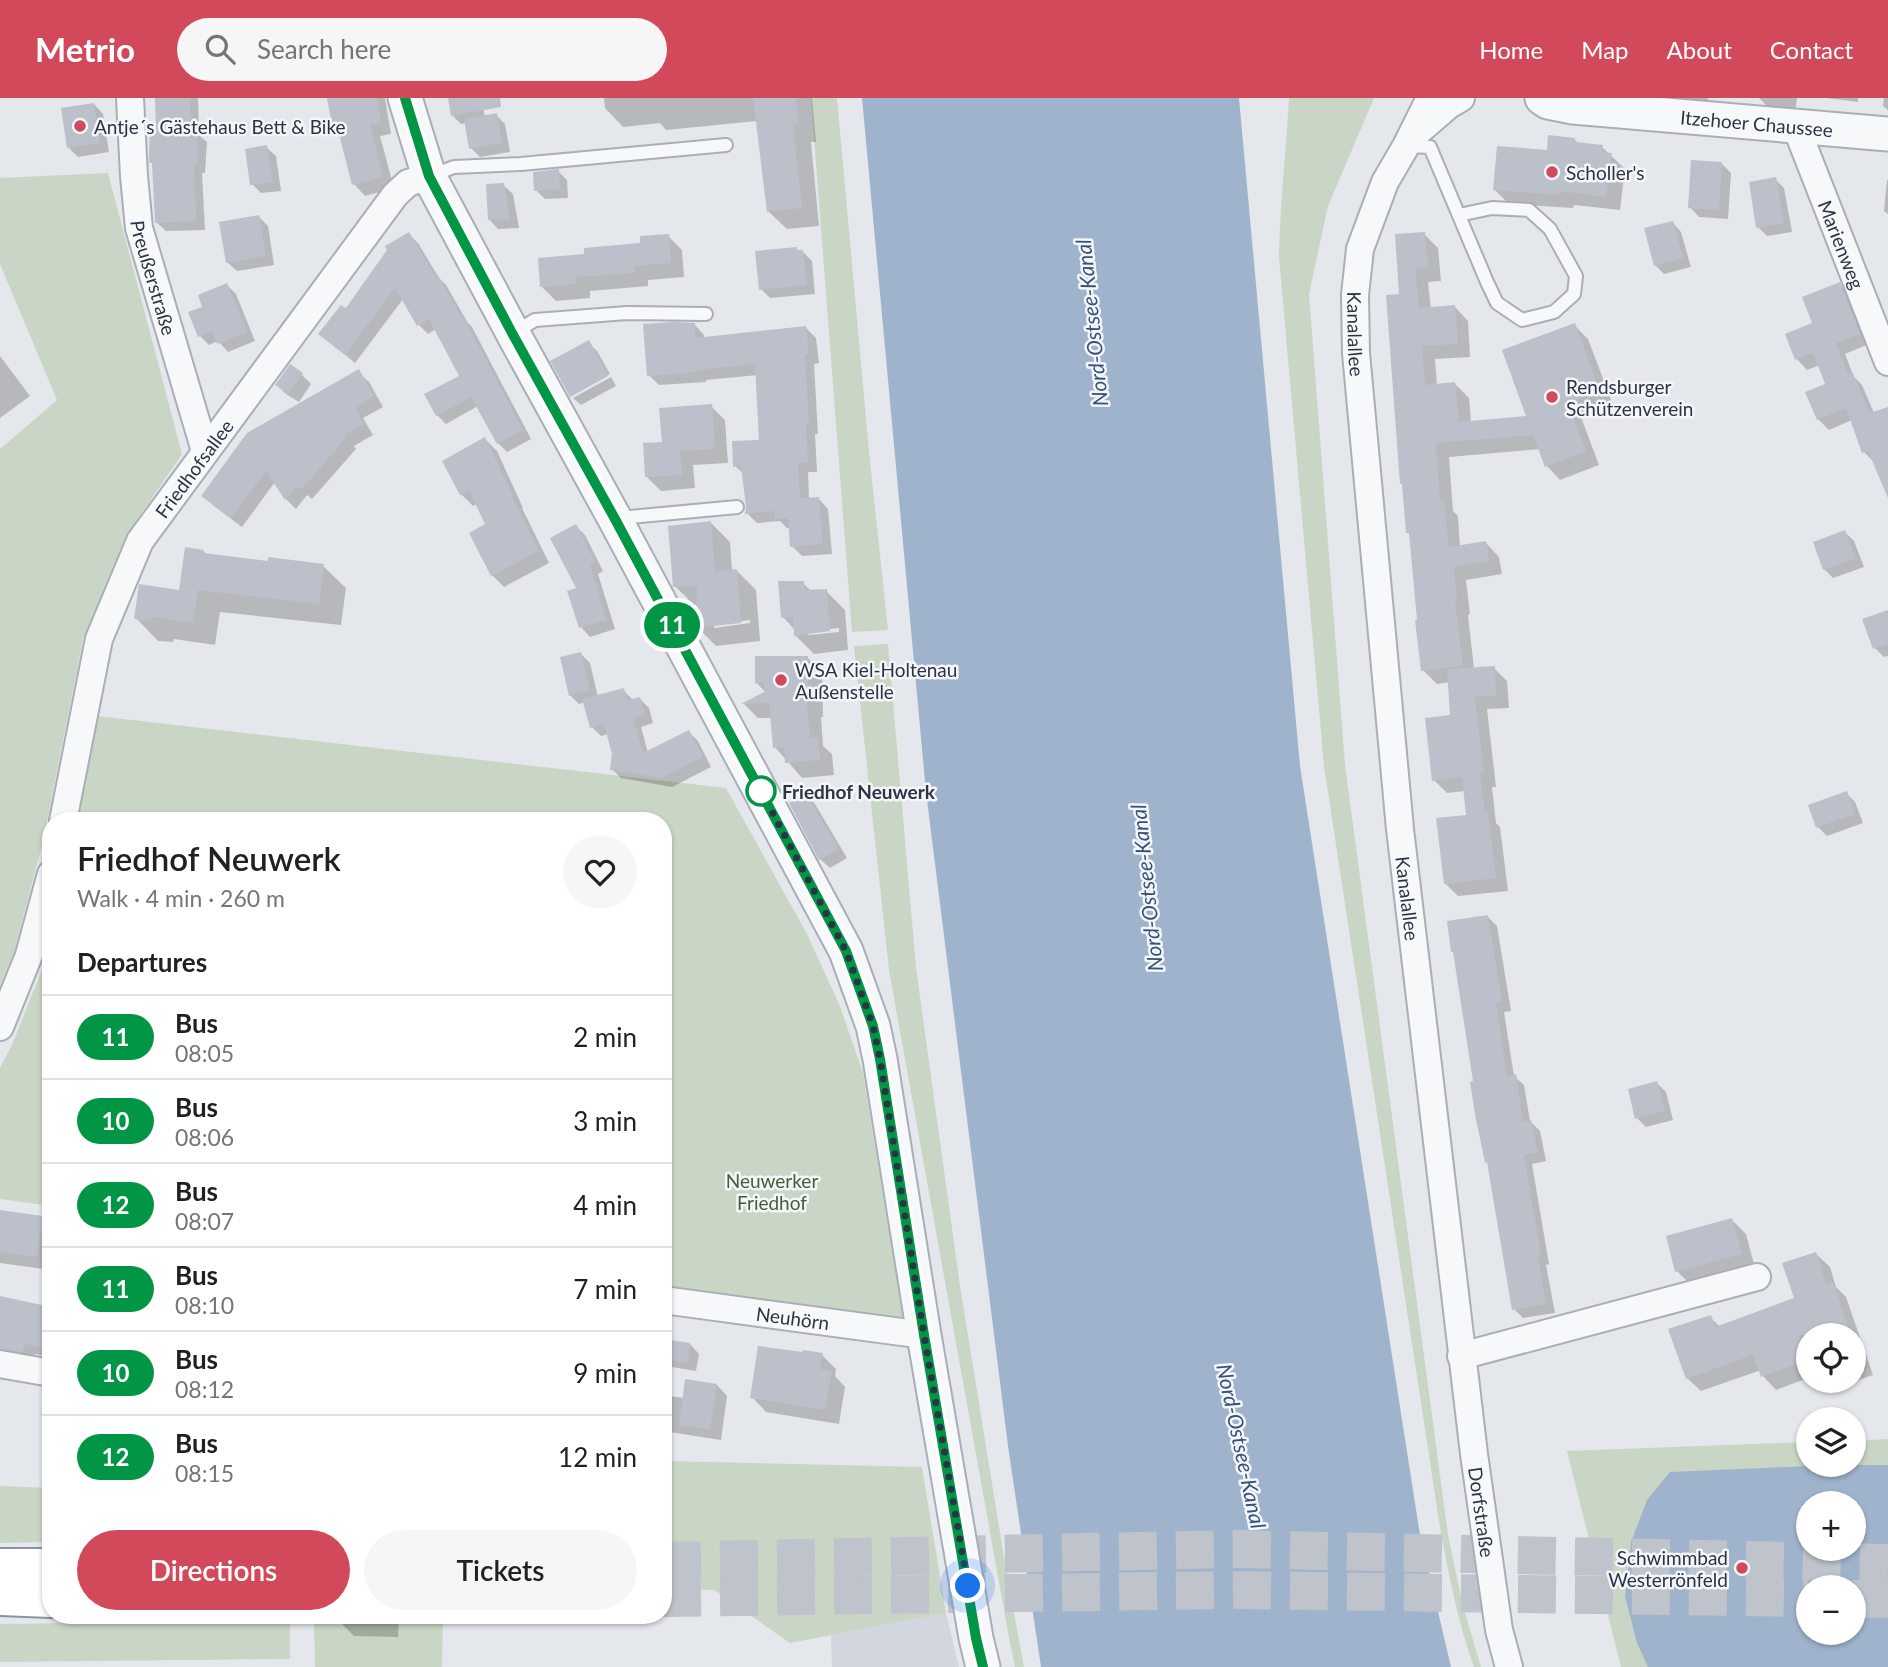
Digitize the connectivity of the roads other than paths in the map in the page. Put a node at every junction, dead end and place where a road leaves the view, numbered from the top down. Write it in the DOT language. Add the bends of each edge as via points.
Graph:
graph roads {
  1 [pos="130,98"];
  2 [pos="405,98"];
  3 [pos="1430,98"];
  4 [pos="1461,98"];
  5 [pos="1542,98"];
  6 [pos="1796,127"];
  7 [pos="1888,134"];
  8 [pos="726,145"];
  9 [pos="1406,146"];
  10 [pos="429,176"];
  11 [pos="1459,215"];
  12 [pos="706,314"];
  13 [pos="512,333"];
  14 [pos="1888,362"];
  15 [pos="205,451"];
  16 [pos="737,507"];
  17 [pos="615,519"];
  18 [pos="64,812"];
  19 [pos="42,908"];
  20 [pos="0,1027"];
  21 [pos="1757,1277"];
  22 [pos="672,1301"];
  23 [pos="924,1335"];
  24 [pos="1461,1356"];
  25 [pos="0,1364"];
  26 [pos="42,1371"];
  27 [pos="0,1567"];
  28 [pos="42,1568"];
  29 [pos="0,1596"];
  30 [pos="42,1598"];
  31 [pos="983,1667"];
  32 [pos="1509,1667"];
  1 -- 15 [label="street, Preußerstraße" via="139,228"];
  2 -- 10 [label="street"];
  3 -- 9 [label="street, Kanalallee"];
  4 -- 9 [label="street, Kanalallee"];
  5 -- 6 [label="street, Itzehoer Chaussee" via="1573,107"];
  6 -- 7 [label="street, Itzehoer Chaussee"];
  6 -- 14 [label="street, Marienweg"];
  8 -- 10 [label="lane" via="454,167"];
  9 -- 11 [label="lane" via="1430,147"];
  9 -- 24 [label="street, Kanalallee" via="1385,181 1360,249 1356,353 1400,829"];
  10 -- 13 [label="street"];
  10 -- 15 [label="street, Friedhofsallee" via="408,183 395,195"];
  11 -- 11 [label="lane" via="1497,303 1522,320 1554,312 1574,294 1576,276 1550,229 1529,210 1492,208"];
  12 -- 13 [label="lane" via="627,313 535,320"];
  13 -- 17 [label="street"];
  15 -- 18 [label="street, Friedhofsallee" via="140,541 99,639"];
  16 -- 17 [label="lane"];
  17 -- 23 [label="street" via="846,951 880,1059"];
  19 -- 20 [label="street" via="29,956"];
  21 -- 24 [label="street"];
  22 -- 23 [label="street, Neuhörn"];
  23 -- 31 [label="street"];
  24 -- 32 [label="street, Dorfstraße" via="1499,1630"];
  25 -- 26 [label="street"];
  27 -- 28 [label="highway"];
  29 -- 30 [label="highway"];
}
